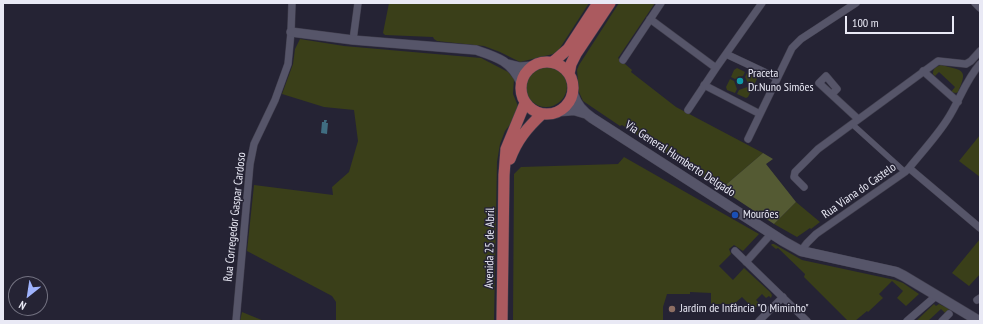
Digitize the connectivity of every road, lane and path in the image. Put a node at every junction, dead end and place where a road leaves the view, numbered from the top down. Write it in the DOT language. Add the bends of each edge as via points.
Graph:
graph roads {
  1 [pos="292,3"];
  2 [pos="358,3"];
  3 [pos="598,3"];
  4 [pos="610,3"];
  5 [pos="661,3"];
  6 [pos="762,3"];
  7 [pos="856,3"];
  8 [pos="975,3"];
  9 [pos="980,8"];
  10 [pos="650,19"];
  11 [pos="291,32"];
  12 [pos="353,40"];
  13 [pos="980,51"];
  14 [pos="726,54"];
  15 [pos="623,60"];
  16 [pos="553,62"];
  17 [pos="969,63"];
  18 [pos="508,64"];
  19 [pos="533,66"];
  20 [pos="978,67"];
  21 [pos="716,68"];
  22 [pos="923,71"];
  23 [pos="569,74"];
  24 [pos="777,78"];
  25 [pos="521,83"];
  26 [pos="704,85"];
  27 [pos="573,94"];
  28 [pos="832,94"];
  29 [pos="958,102"];
  30 [pos="525,103"];
  31 [pos="688,110"];
  32 [pos="562,111"];
  33 [pos="584,113"];
  34 [pos="542,114"];
  35 [pos="760,114"];
  36 [pos="856,122"];
  37 [pos="748,140"];
  38 [pos="907,170"];
  39 [pos="504,175"];
  40 [pos="804,187"];
  41 [pos="980,228"];
  42 [pos="771,234"];
  43 [pos="735,251"];
  44 [pos="801,251"];
  45 [pos="746,262"];
  46 [pos="937,296"];
  47 [pos="782,297"];
  48 [pos="949,314"];
  49 [pos="236,321"];
  50 [pos="502,321"];
  51 [pos="759,321"];
  52 [pos="807,321"];
  53 [pos="907,321"];
  54 [pos="942,321"];
  55 [pos="978,321"];
  1 -- 11 [label="street, Rua Corregedor Gaspar Cardoso"];
  2 -- 12 [label="street"];
  3 -- 16 [label="main road" via="568,49"];
  4 -- 23 [label="main road" via="576,54"];
  5 -- 10 [label="street"];
  6 -- 14 [label="street"];
  7 -- 24 [label="street" via="801,39 792,48"];
  8 -- 9 [label="street"];
  10 -- 15 [label="street"];
  10 -- 21 [label="street"];
  11 -- 12 [label="street"];
  11 -- 49 [label="street, Rua Corregedor Gaspar Cardoso" via="288,64 275,100 254,144 250,164"];
  12 -- 18 [label="street" via="476,50 495,56"];
  13 -- 17 [label="street"];
  14 -- 21 [label="street"];
  14 -- 24 [label="street"];
  16 -- 19 [label="main road"];
  16 -- 23 [label="main road"];
  17 -- 20 [label="street, Rua Viana do Castelo"];
  17 -- 22 [label="street" via="938,61"];
  18 -- 19 [label="street" via="520,67"];
  18 -- 25 [label="street" via="517,73"];
  19 -- 25 [label="main road" via="523,76"];
  20 -- 29 [label="street, Rua Viana do Castelo" via="969,78"];
  21 -- 26 [label="street"];
  22 -- 29 [label="street"];
  22 -- 36 [label="street"];
  23 -- 27 [label="main road" via="574,87"];
  24 -- 35 [label="street"];
  25 -- 30 [label="main road"];
  26 -- 31 [label="street"];
  26 -- 35 [label="street"];
  27 -- 32 [label="main road"];
  27 -- 33 [label="main road, Via General Humberto Delgado"];
  28 -- 36 [label="street"];
  29 -- 38 [label="street, Rua Viana do Castelo"];
  30 -- 34 [label="main road" via="529,108"];
  30 -- 39 [label="main road, Avenida 25 de Abril" via="506,149"];
  32 -- 33 [label="main road, Via General Humberto Delgado" via="574,110"];
  32 -- 34 [label="main road"];
  33 -- 42 [label="main road, Via General Humberto Delgado"];
  34 -- 39 [label="main road, Avenida 25 de Abril" via="522,135 513,150"];
  35 -- 37 [label="street"];
  36 -- 38 [label="street"];
  36 -- 40 [label="street" via="818,148 795,172 794,177"];
  38 -- 41 [label="street"];
  38 -- 44 [label="street, Rua Viana do Castelo" via="816,234"];
  39 -- 50 [label="main road, Avenida 25 de Abril"];
  42 -- 44 [label="main road, Via General Humberto Delgado"];
  42 -- 45 [label="street"];
  43 -- 45 [label="street"];
  44 -- 46 [label="main road, Via General Humberto Delgado" via="896,272"];
  45 -- 47 [label="street"];
  46 -- 53 [label="street"];
  46 -- 55 [label="main road, Via General Humberto Delgado"];
  47 -- 51 [label="street"];
  47 -- 52 [label="street"];
  48 -- 54 [label="street"];
}
